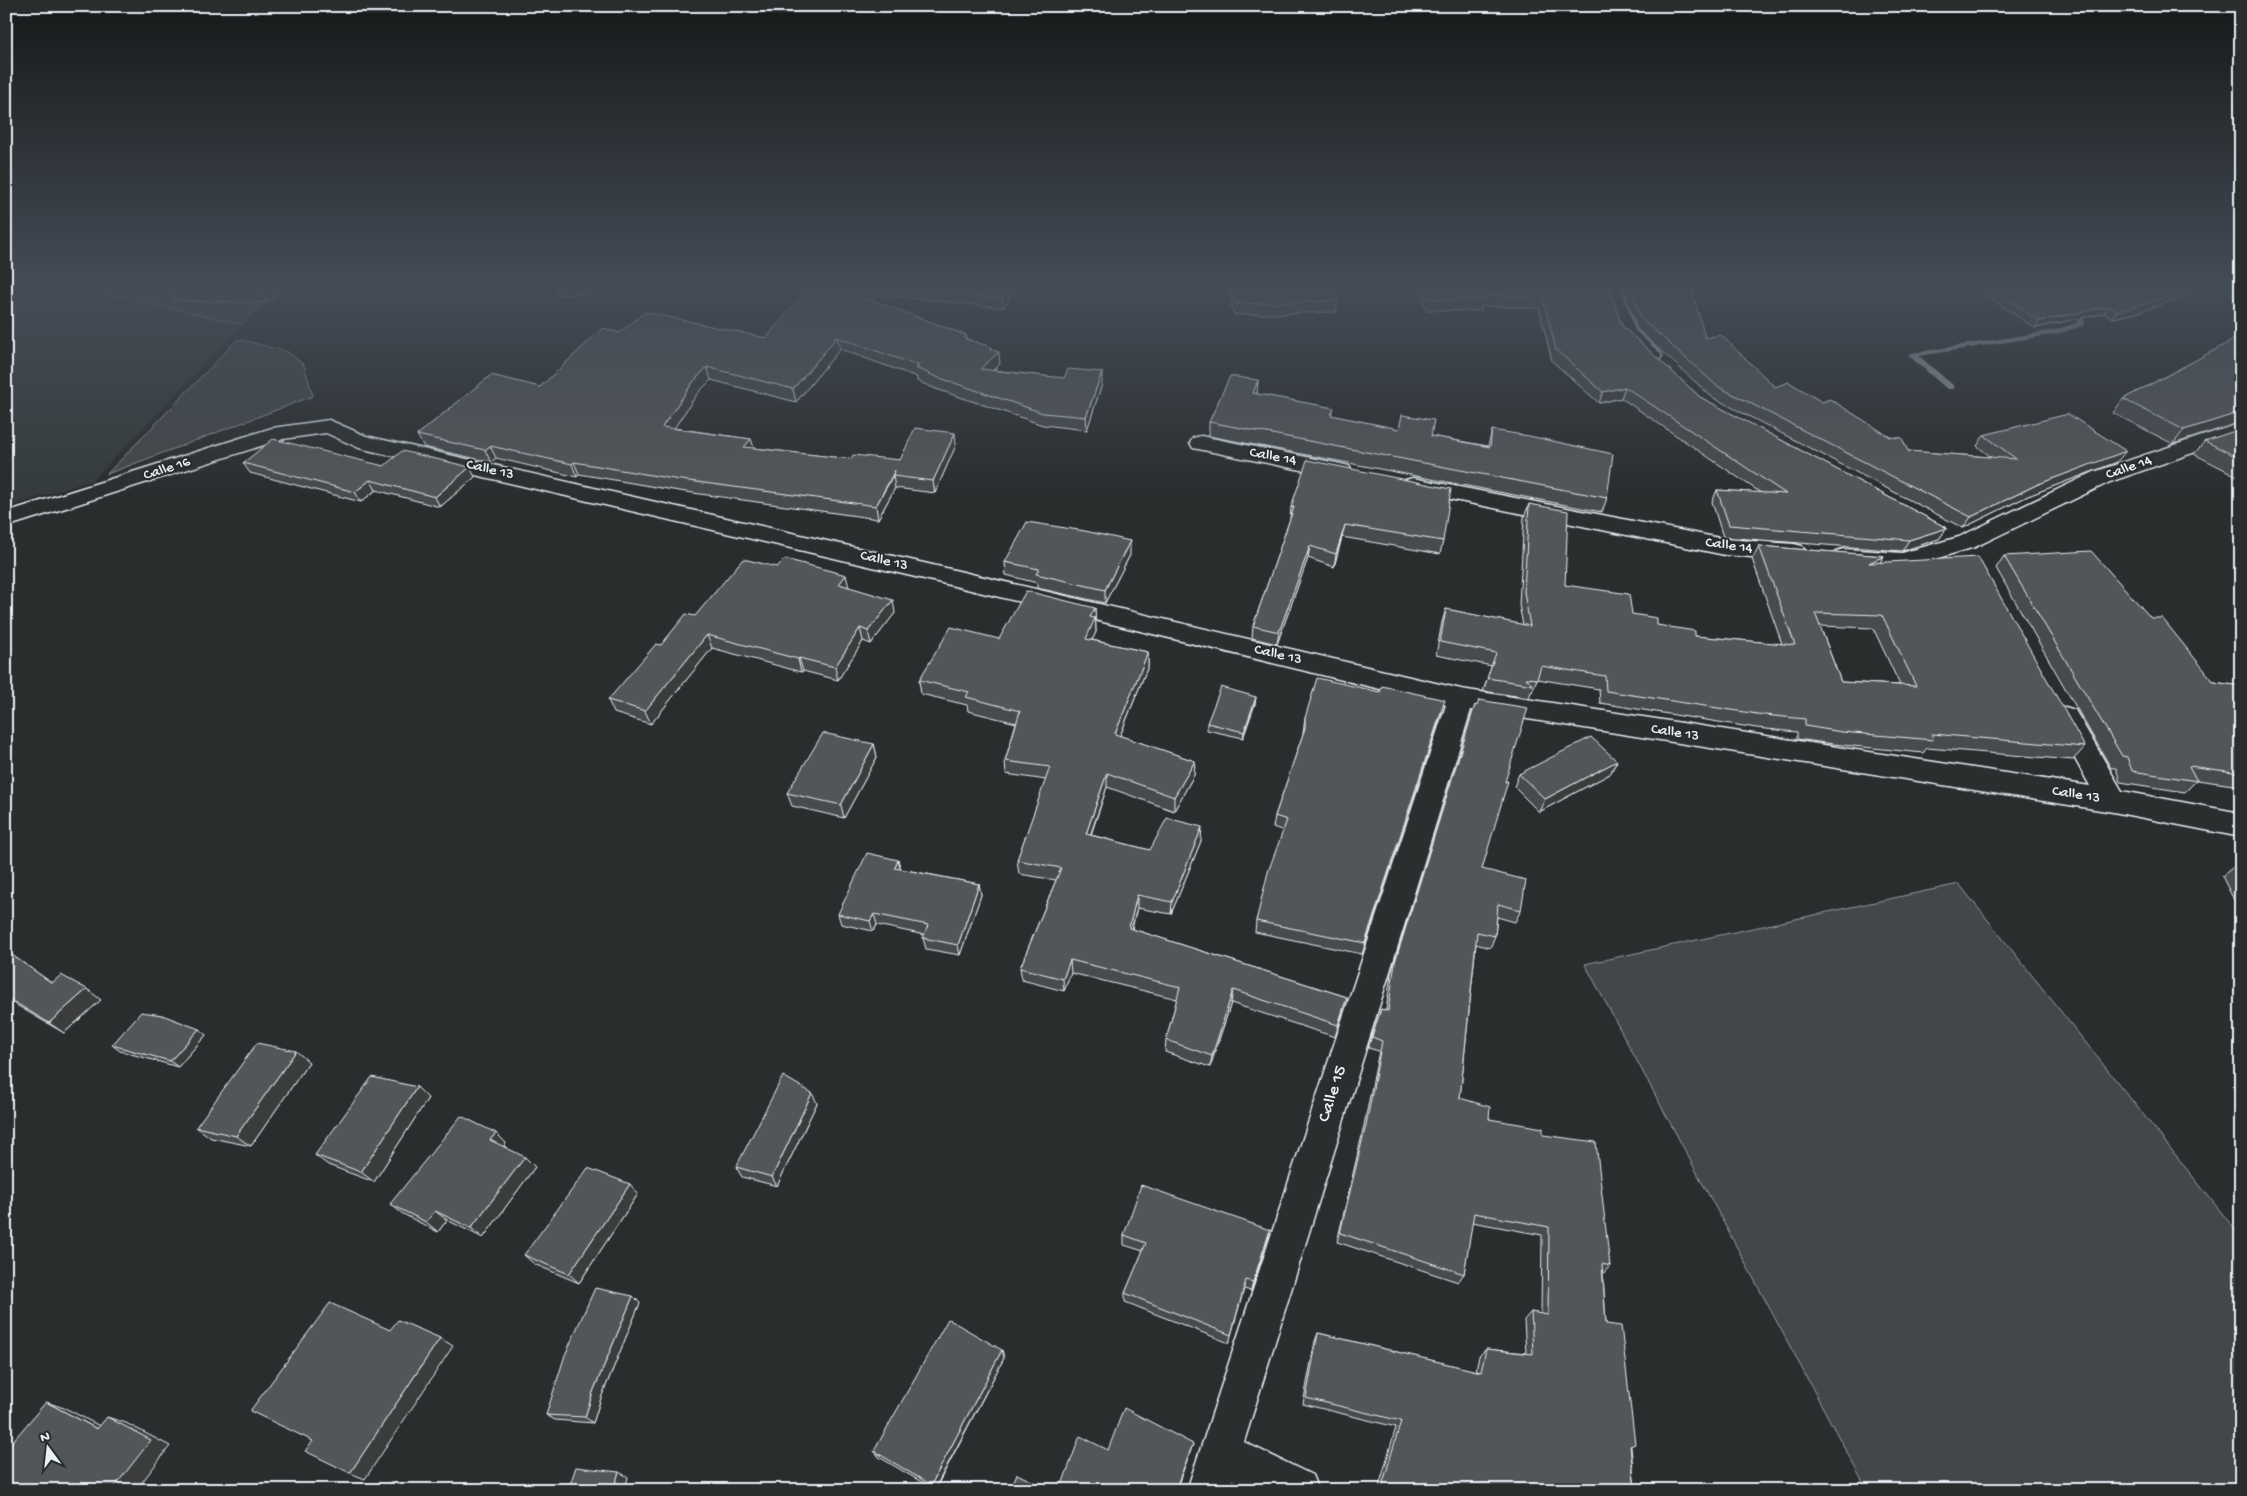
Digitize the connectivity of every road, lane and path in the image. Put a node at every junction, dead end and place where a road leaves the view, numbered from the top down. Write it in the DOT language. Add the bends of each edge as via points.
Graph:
graph roads {
  1 [pos="1652,356"];
  2 [pos="1668,371"];
  3 [pos="328,426"];
  4 [pos="2241,429"];
  5 [pos="1201,443"];
  6 [pos="1366,475"];
  7 [pos="1395,481"];
  8 [pos="6,520"];
  9 [pos="1940,528"];
  10 [pos="1972,551"];
  11 [pos="2054,697"];
  12 [pos="1460,699"];
  13 [pos="2113,800"];
  14 [pos="2241,825"];
  15 [pos="1220,1452"];
  16 [pos="1208,1490"];
  17 [pos="1297,1490"];
  1 -- 2 [label="street"];
  3 -- 8 [label="street, Calle 16" via="280,433"];
  3 -- 12 [label="street, Calle 13" via="359,442 950,577"];
  4 -- 10 [label="street, Calle 14" via="2102,477"];
  5 -- 6 [label="street, Calle 14"];
  7 -- 10 [label="street, Calle 14" via="1725,547 1902,562"];
  9 -- 10 [label="street"];
  11 -- 13 [label="street"];
  12 -- 13 [label="street, Calle 13"];
  12 -- 15 [label="street, Calle 15"];
  13 -- 14 [label="street, Calle 13"];
  15 -- 16 [label="street, Calle 15"];
  15 -- 17 [label="street"];
}
